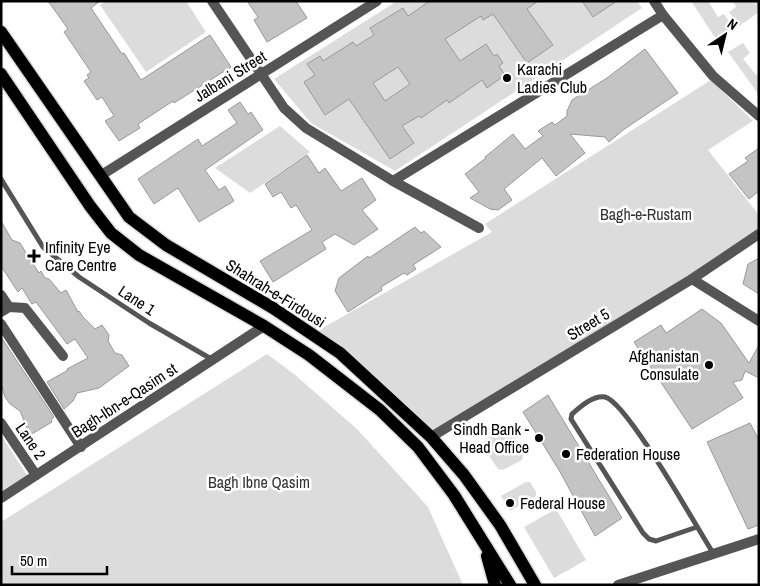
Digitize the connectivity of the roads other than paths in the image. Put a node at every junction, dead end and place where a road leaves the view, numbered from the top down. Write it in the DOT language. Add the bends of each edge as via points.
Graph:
graph roads {
  1 [pos="212,1"];
  2 [pos="377,1"];
  3 [pos="654,1"];
  4 [pos="663,15"];
  5 [pos="1,32"];
  6 [pos="1,74"];
  7 [pos="260,75"];
  8 [pos="759,116"];
  9 [pos="100,176"];
  10 [pos="1,180"];
  11 [pos="393,181"];
  12 [pos="479,228"];
  13 [pos="759,234"];
  14 [pos="692,279"];
  15 [pos="1,295"];
  16 [pos="5,309"];
  17 [pos="759,321"];
  18 [pos="1,324"];
  19 [pos="264,326"];
  20 [pos="63,356"];
  21 [pos="213,360"];
  22 [pos="1,423"];
  23 [pos="431,437"];
  24 [pos="81,447"];
  25 [pos="36,475"];
  26 [pos="1,498"];
  27 [pos="697,528"];
  28 [pos="759,539"];
  29 [pos="484,545"];
  30 [pos="713,553"];
  31 [pos="495,585"];
  32 [pos="510,585"];
  33 [pos="535,585"];
  34 [pos="618,585"];
  1 -- 7 [label="street"];
  2 -- 7 [label="street, Jalbani Street"];
  3 -- 4 [label="street"];
  4 -- 8 [label="street" via="713,76"];
  4 -- 11 [label="street"];
  5 -- 9 [label="main road, Shahrah-e-Firdousi"];
  6 -- 19 [label="main road" via="111,233 139,255"];
  7 -- 9 [label="street, Jalbani Street"];
  7 -- 11 [label="street" via="284,108 306,128"];
  9 -- 23 [label="main road, Shahrah-e-Firdousi" via="129,218 166,246 273,308 340,353"];
  10 -- 21 [label="lane, Lane 1" via="43,247 79,277"];
  11 -- 12 [label="street"];
  13 -- 14 [label="street, Street 5"];
  14 -- 17 [label="street"];
  14 -- 23 [label="street, Street 5"];
  15 -- 16 [label="street"];
  16 -- 20 [label="street" via="25,308"];
  18 -- 24 [label="street"];
  19 -- 21 [label="street, Bagh-Ibn-e-Qasim st"];
  19 -- 29 [label="main road" via="309,355 380,410 418,447 454,495"];
  21 -- 24 [label="street, Bagh-Ibn-e-Qasim st"];
  22 -- 25 [label="street, Lane 2"];
  23 -- 33 [label="main road, Shahrah-e-Firdousi" via="464,474 500,525"];
  24 -- 25 [label="street, Bagh-Ibn-e-Qasim st"];
  25 -- 26 [label="street, Bagh-Ibn-e-Qasim st"];
  27 -- 27 [label="lane" via="638,431 612,400 606,397 590,400 572,414 571,419 643,534 656,541"];
  27 -- 30 [label="lane"];
  28 -- 30 [label="street"];
  29 -- 31 [label="main road"];
  29 -- 32 [label="main road"];
  30 -- 34 [label="street"];
}
